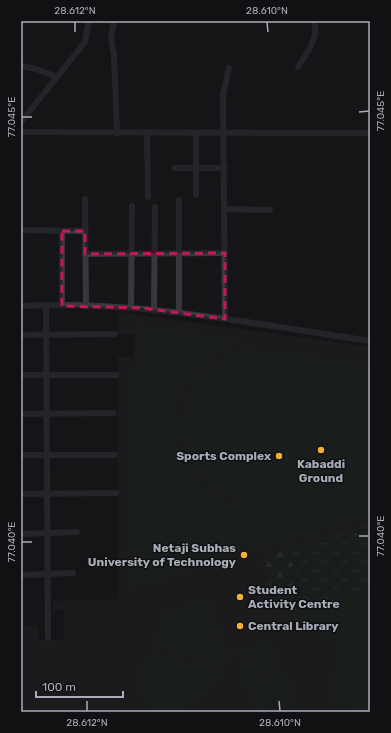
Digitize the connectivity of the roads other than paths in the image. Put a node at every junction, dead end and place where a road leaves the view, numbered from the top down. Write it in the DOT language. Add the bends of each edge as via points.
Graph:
graph roads {
  1 [pos="89,21"];
  2 [pos="114,21"];
  3 [pos="314,21"];
  4 [pos="21,66"];
  5 [pos="298,67"];
  6 [pos="228,68"];
  7 [pos="57,77"];
  8 [pos="21,122"];
  9 [pos="21,132"];
  10 [pos="224,132"];
  11 [pos="117,133"];
  12 [pos="147,133"];
  13 [pos="196,133"];
  14 [pos="370,133"];
  15 [pos="175,168"];
  16 [pos="196,168"];
  17 [pos="225,168"];
  18 [pos="196,195"];
  19 [pos="148,197"];
  20 [pos="85,199"];
  21 [pos="179,200"];
  22 [pos="132,206"];
  23 [pos="155,207"];
  24 [pos="225,209"];
  25 [pos="270,210"];
  26 [pos="21,230"];
  27 [pos="62,231"];
  28 [pos="85,231"];
  29 [pos="132,253"];
  30 [pos="155,253"];
  31 [pos="179,253"];
  32 [pos="225,253"];
  33 [pos="85,254"];
  34 [pos="46,305"];
  35 [pos="21,306"];
  36 [pos="62,306"];
  37 [pos="86,306"];
  38 [pos="131,308"];
  39 [pos="154,309"];
  40 [pos="179,312"];
  41 [pos="225,319"];
  42 [pos="115,334"];
  43 [pos="21,335"];
  44 [pos="47,335"];
  45 [pos="370,341"];
  46 [pos="21,375"];
  47 [pos="47,375"];
  48 [pos="116,375"];
  49 [pos="114,413"];
  50 [pos="21,414"];
  51 [pos="48,414"];
  52 [pos="21,455"];
  53 [pos="48,455"];
  54 [pos="115,455"];
  55 [pos="116,493"];
  56 [pos="21,494"];
  57 [pos="48,494"];
  58 [pos="77,532"];
  59 [pos="48,533"];
  60 [pos="21,534"];
  61 [pos="73,573"];
  62 [pos="48,574"];
  63 [pos="21,575"];
  64 [pos="48,638"];
  1 -- 7 [label="street" via="85,42"];
  2 -- 11 [label="street" via="111,38"];
  3 -- 5 [label="street" via="316,29 312,44"];
  4 -- 7 [label="street"];
  6 -- 10 [label="street" via="223,95"];
  7 -- 8 [label="street"];
  9 -- 11 [label="street"];
  10 -- 13 [label="street"];
  10 -- 14 [label="street"];
  10 -- 17 [label="street"];
  11 -- 12 [label="street"];
  12 -- 13 [label="street"];
  12 -- 19 [label="street"];
  13 -- 16 [label="street"];
  15 -- 16 [label="street"];
  16 -- 17 [label="street"];
  16 -- 18 [label="street"];
  17 -- 24 [label="street"];
  20 -- 28 [label="street"];
  21 -- 31 [label="street"];
  22 -- 29 [label="street"];
  23 -- 30 [label="street"];
  24 -- 25 [label="street"];
  24 -- 32 [label="street"];
  26 -- 27 [label="street"];
  27 -- 28 [label="street"];
  27 -- 36 [label="street"];
  28 -- 33 [label="street"];
  29 -- 30 [label="street"];
  29 -- 33 [label="street"];
  29 -- 38 [label="street"];
  30 -- 31 [label="street"];
  30 -- 39 [label="street"];
  31 -- 32 [label="street"];
  31 -- 40 [label="street"];
  32 -- 41 [label="street"];
  33 -- 37 [label="street"];
  34 -- 35 [label="street"];
  34 -- 36 [label="street"];
  34 -- 44 [label="street"];
  36 -- 37 [label="street"];
  37 -- 38 [label="street"];
  38 -- 39 [label="street"];
  39 -- 40 [label="street"];
  40 -- 41 [label="street"];
  41 -- 45 [label="street"];
  42 -- 44 [label="street"];
  43 -- 44 [label="street"];
  44 -- 47 [label="street"];
  46 -- 47 [label="street"];
  47 -- 48 [label="street"];
  47 -- 51 [label="street"];
  49 -- 51 [label="street"];
  50 -- 51 [label="street"];
  51 -- 53 [label="street"];
  52 -- 53 [label="street"];
  53 -- 54 [label="street"];
  53 -- 57 [label="street"];
  55 -- 57 [label="street"];
  56 -- 57 [label="street"];
  57 -- 59 [label="street"];
  58 -- 59 [label="street"];
  59 -- 60 [label="street"];
  59 -- 62 [label="street"];
  61 -- 62 [label="street"];
  62 -- 63 [label="street"];
  62 -- 64 [label="street"];
}
